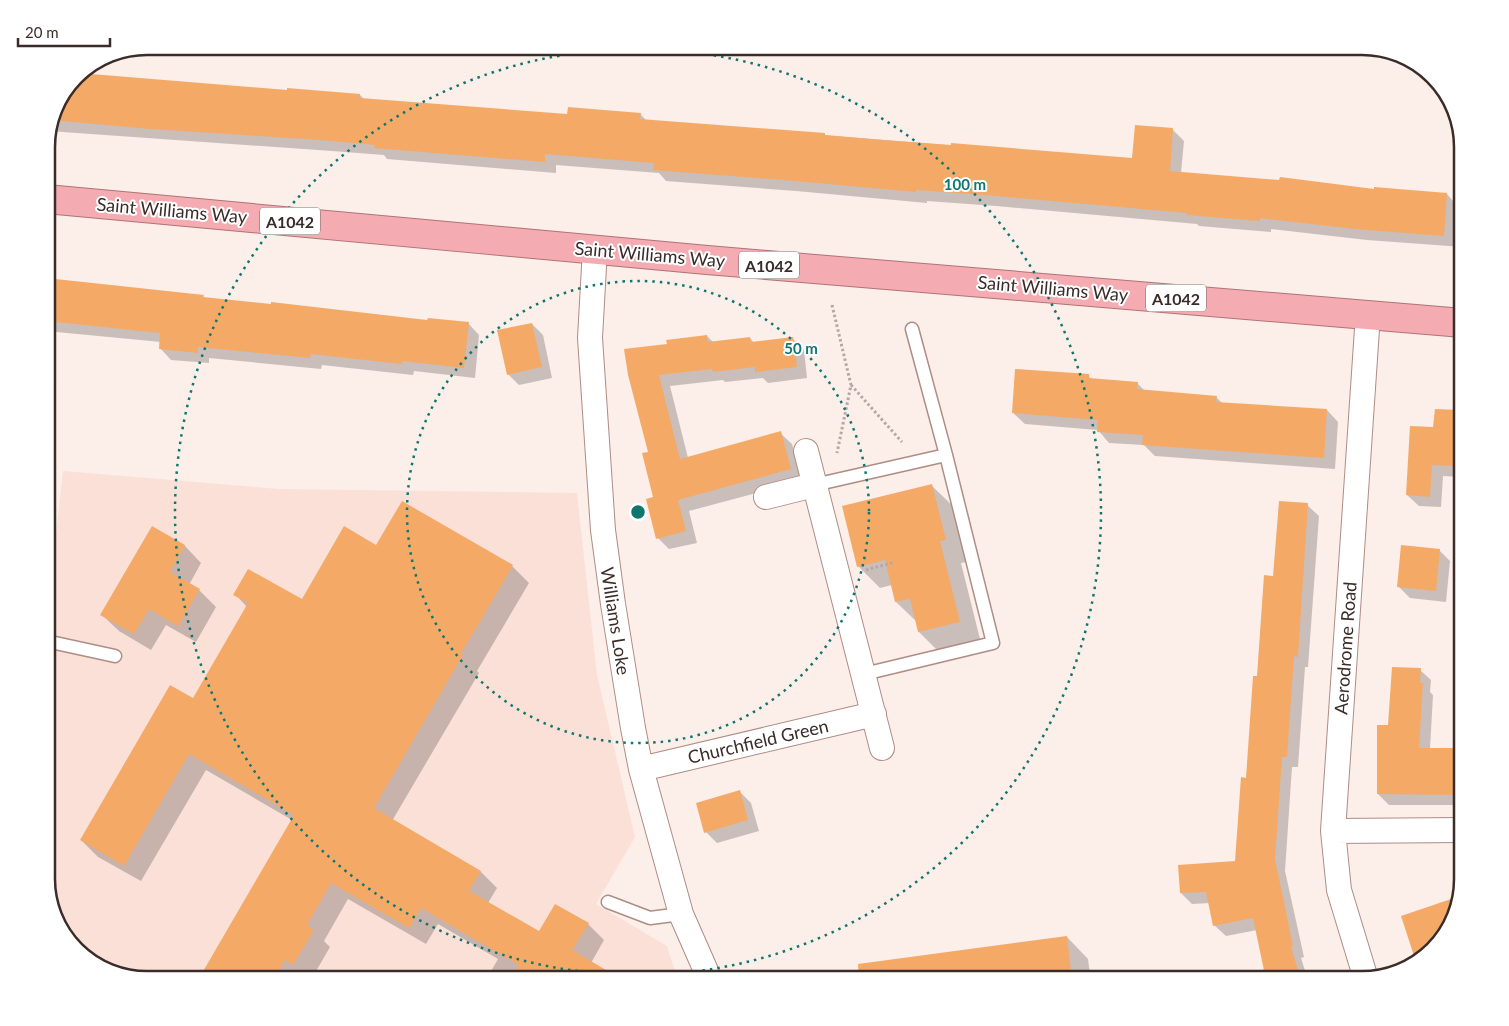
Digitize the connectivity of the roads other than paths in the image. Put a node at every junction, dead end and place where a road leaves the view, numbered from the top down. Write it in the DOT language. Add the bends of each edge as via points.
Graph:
graph roads {
  1 [pos="55,200"];
  2 [pos="595,250"];
  3 [pos="1368,314"];
  4 [pos="1454,322"];
  5 [pos="912,329"];
  6 [pos="806,451"];
  7 [pos="946,455"];
  8 [pos="814,485"];
  9 [pos="766,497"];
  10 [pos="55,643"];
  11 [pos="115,656"];
  12 [pos="864,674"];
  13 [pos="874,714"];
  14 [pos="882,748"];
  15 [pos="641,769"];
  16 [pos="1333,830"];
  17 [pos="1454,830"];
  18 [pos="608,902"];
  19 [pos="681,914"];
  20 [pos="706,971"];
  21 [pos="1364,971"];
  1 -- 2 [label="highway, Saint Williams Way / A1042"];
  2 -- 3 [label="highway, Saint Williams Way / A1042"];
  2 -- 15 [label="street, Williams Loke" via="590,338 603,530"];
  3 -- 4 [label="highway, Saint Williams Way / A1042"];
  3 -- 16 [label="street, Aerodrome Road"];
  5 -- 7 [label="lane"];
  6 -- 8 [label="street"];
  7 -- 8 [label="lane"];
  7 -- 12 [label="lane" via="993,643"];
  8 -- 9 [label="street"];
  8 -- 12 [label="street"];
  10 -- 11 [label="lane"];
  12 -- 13 [label="street"];
  13 -- 14 [label="street"];
  13 -- 15 [label="street, Churchfield Green"];
  15 -- 19 [label="street, Williams Loke"];
  16 -- 17 [label="street"];
  16 -- 21 [label="street, Aerodrome Road" via="1339,890"];
  18 -- 19 [label="lane" via="650,918"];
  19 -- 20 [label="street, Williams Loke"];
}
